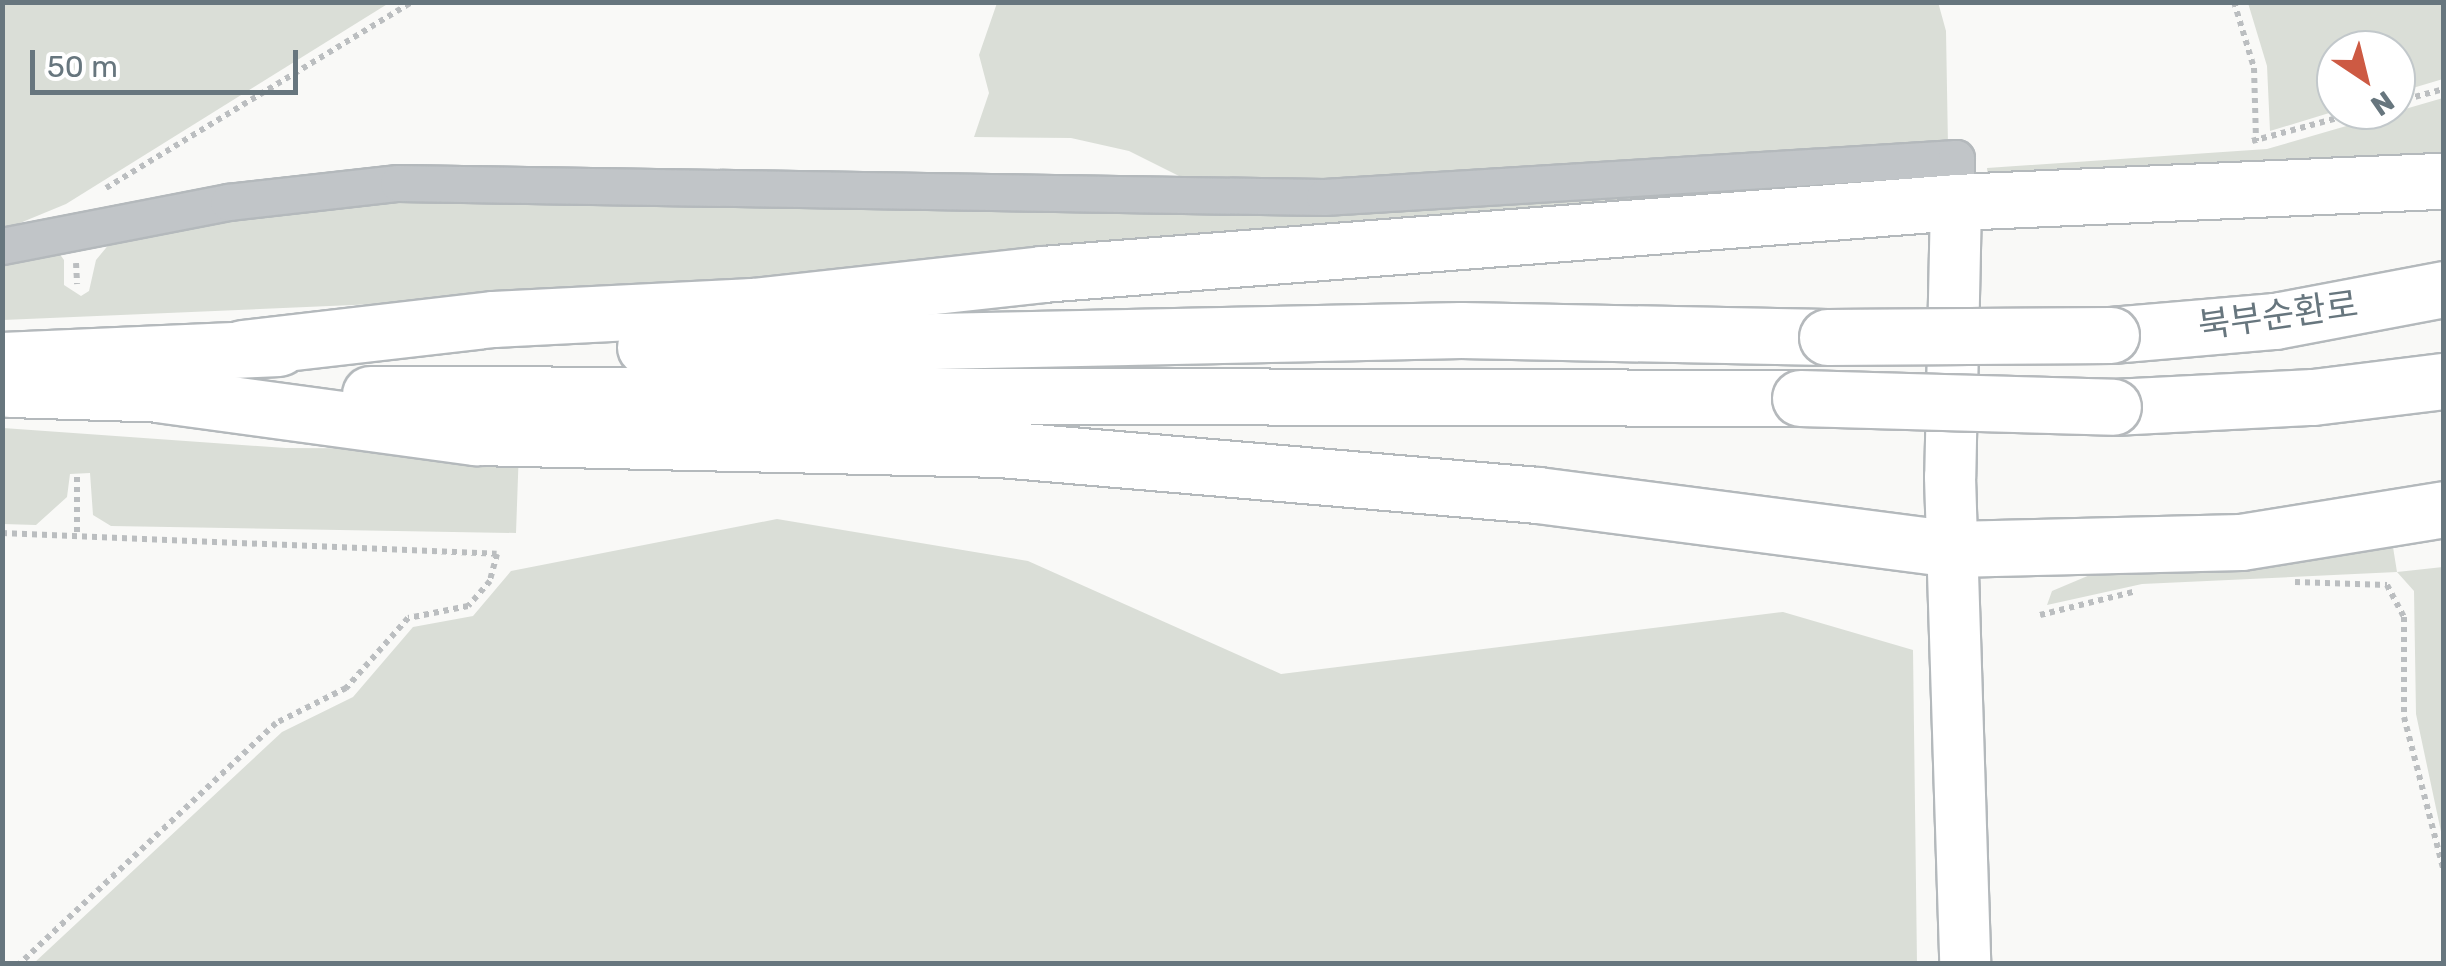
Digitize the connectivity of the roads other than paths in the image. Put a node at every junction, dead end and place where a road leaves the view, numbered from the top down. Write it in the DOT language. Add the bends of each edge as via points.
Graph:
graph roads {
  1 [pos="2444,181"];
  2 [pos="1956,202"];
  3 [pos="2,246"];
  4 [pos="2444,288"];
  5 [pos="242,348"];
  6 [pos="2,360"];
  7 [pos="2444,381"];
  8 [pos="2,388"];
  9 [pos="164,395"];
  10 [pos="2444,509"];
  11 [pos="1953,549"];
  12 [pos="1965,964"];
  1 -- 2 [label="main road"];
  2 -- 3 [label="street" via="1956,158 1324,196 398,182 228,202"];
  2 -- 5 [label="main road" via="1042,274 754,306 493,319"];
  2 -- 11 [label="main road"];
  4 -- 5 [label="main road, 북부순환로, bridge" via="2274,322 2111,335 1461,330 786,348"];
  5 -- 6 [label="main road"];
  7 -- 9 [label="main road, bridge" via="2313,397 2113,408 1800,398"];
  8 -- 9 [label="main road"];
  9 -- 11 [label="main road" via="476,437 1000,449 1538,495"];
  10 -- 11 [label="main road" via="2241,542"];
  11 -- 12 [label="main road"];
}
